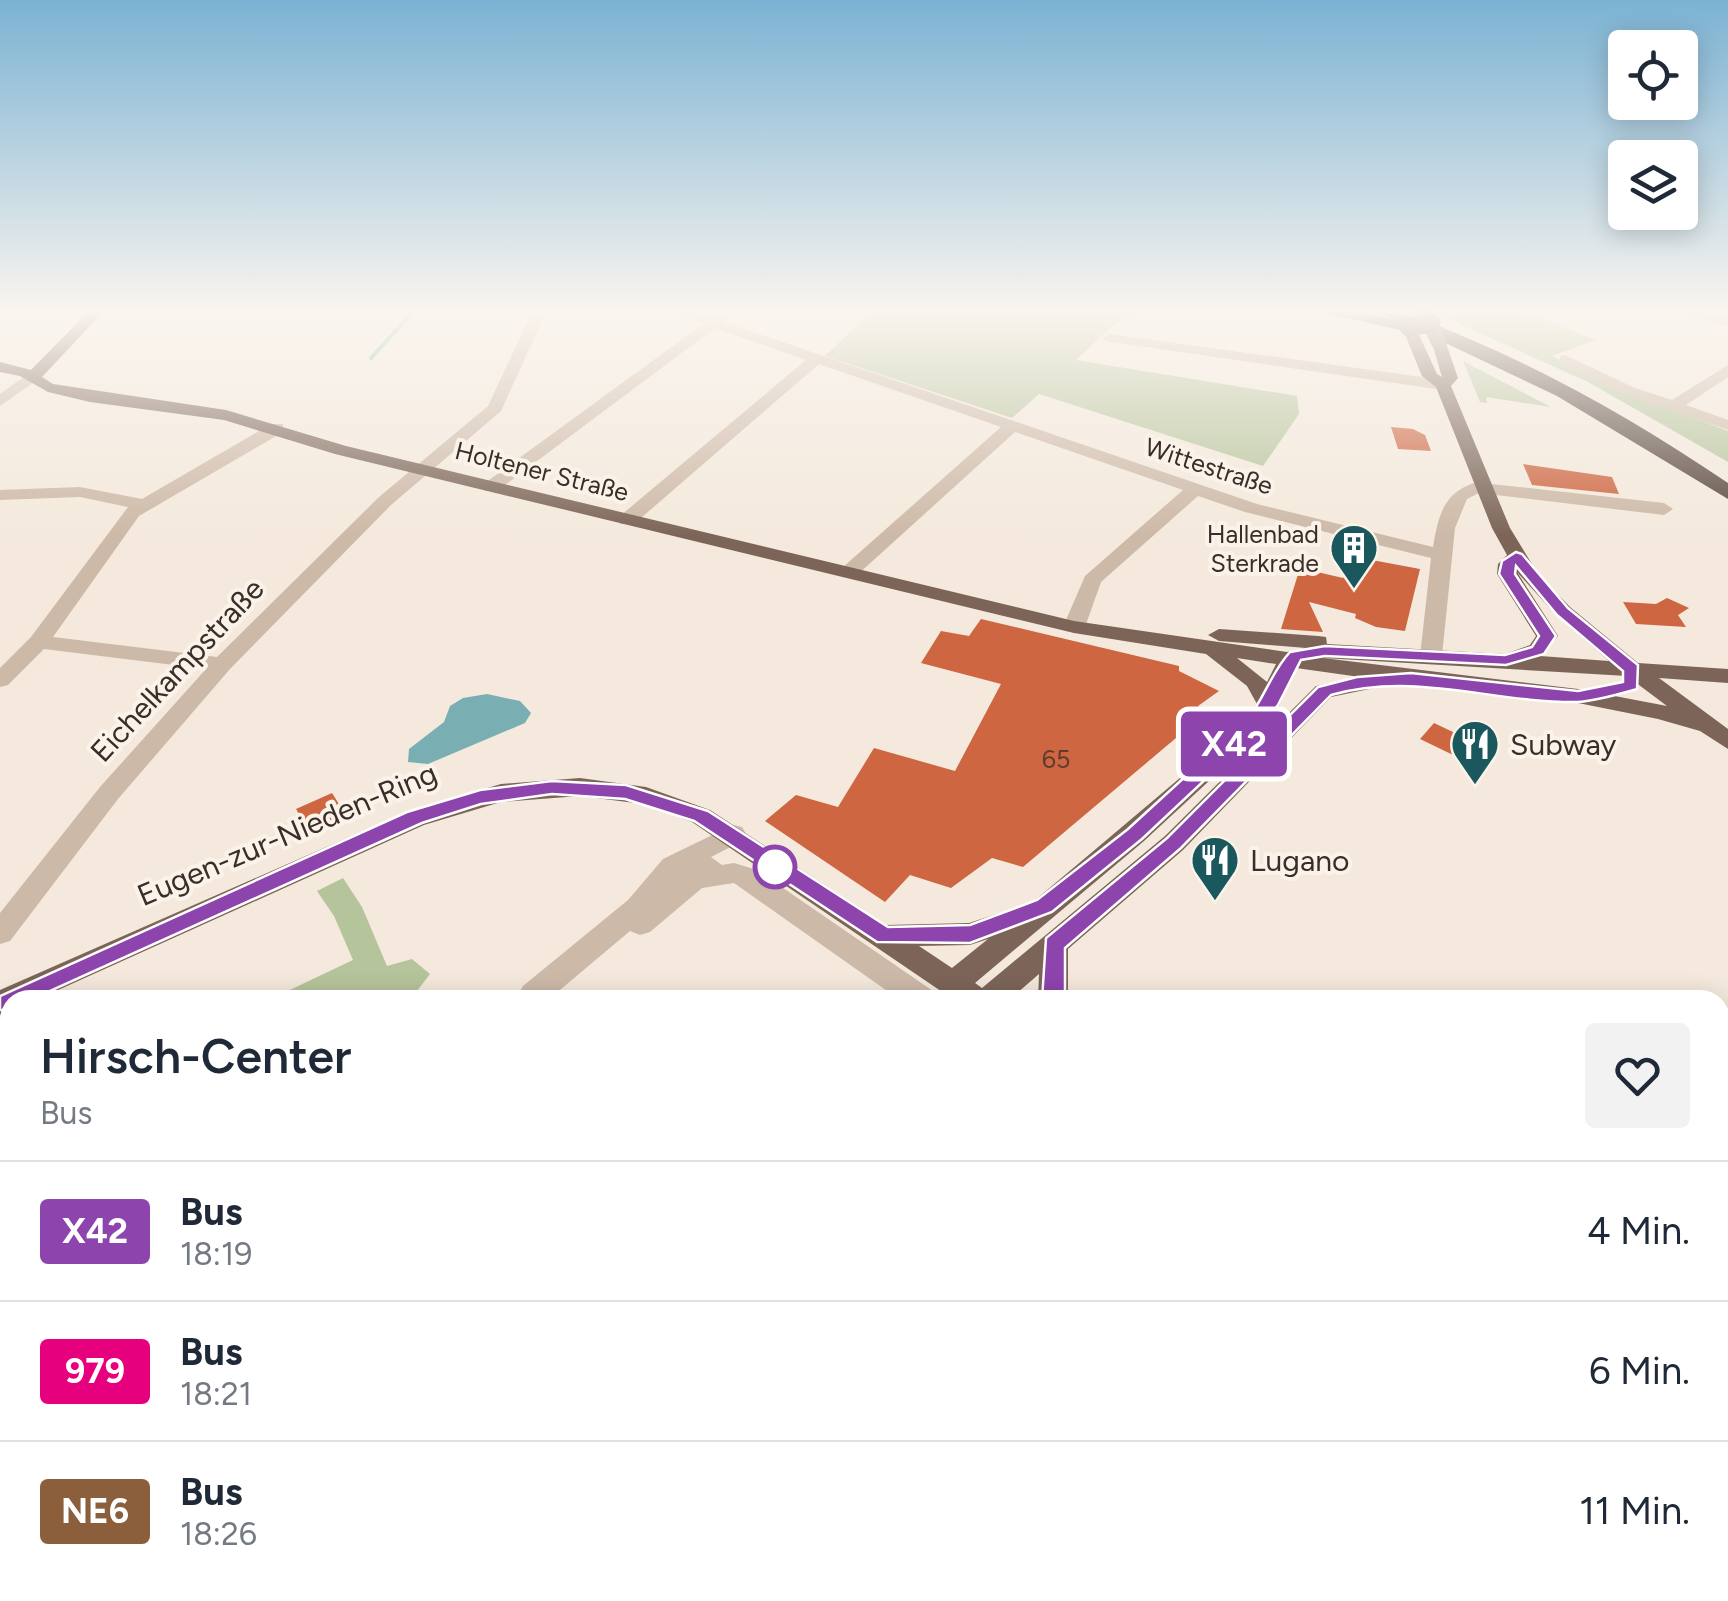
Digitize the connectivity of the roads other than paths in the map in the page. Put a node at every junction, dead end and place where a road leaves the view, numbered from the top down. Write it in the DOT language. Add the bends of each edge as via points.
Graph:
graph roads {
  1 [pos="21,387"];
  2 [pos="48,387"];
  3 [pos="505,387"];
  4 [pos="627,387"];
  5 [pos="783,387"];
  6 [pos="901,387"];
  7 [pos="1444,387"];
  8 [pos="1553,387"];
  9 [pos="1575,387"];
  10 [pos="1618,387"];
  11 [pos="1703,387"];
  12 [pos="0,401"];
  13 [pos="1674,406"];
  14 [pos="1013,425"];
  15 [pos="1728,425"];
  16 [pos="278,428"];
  17 [pos="422,470"];
  18 [pos="1728,476"];
  19 [pos="491,487"];
  20 [pos="1484,487"];
  21 [pos="1195,489"];
  22 [pos="1728,493"];
  23 [pos="0,495"];
  24 [pos="142,504"];
  25 [pos="1664,509"];
  26 [pos="627,520"];
  27 [pos="1441,556"];
  28 [pos="1516,557"];
  29 [pos="849,572"];
  30 [pos="1074,627"];
  31 [pos="1266,638"];
  32 [pos="38,642"];
  33 [pos="1207,649"];
  34 [pos="1393,653"];
  35 [pos="1431,656"];
  36 [pos="1298,660"];
  37 [pos="1506,660"];
  38 [pos="222,664"];
  39 [pos="1632,669"];
  40 [pos="1411,678"];
  41 [pos="1728,679"];
  42 [pos="0,680"];
  43 [pos="1324,691"];
  44 [pos="1578,696"];
  45 [pos="1269,705"];
  46 [pos="1710,728"];
  47 [pos="733,834"];
  48 [pos="708,876"];
  49 [pos="1045,906"];
  50 [pos="0,933"];
  51 [pos="885,936"];
  52 [pos="1054,944"];
  53 [pos="29,990"];
  54 [pos="551,990"];
  55 [pos="554,990"];
  56 [pos="909,990"];
  57 [pos="949,990"];
  58 [pos="960,990"];
  59 [pos="1000,990"];
  60 [pos="1053,990"];
  1 -- 12 [label="street"];
  2 -- 16 [label="main road, Holtener Straße"];
  3 -- 17 [label="street, Eichelkampstraße" via="495,408"];
  4 -- 19 [label="street"];
  5 -- 26 [label="street"];
  6 -- 14 [label="street, Wittestraße"];
  7 -- 20 [label="main road"];
  8 -- 22 [label="highway"];
  9 -- 18 [label="highway"];
  10 -- 13 [label="street"];
  11 -- 13 [label="street"];
  13 -- 15 [label="street"];
  14 -- 21 [label="street, Wittestraße"];
  14 -- 29 [label="street"];
  16 -- 17 [label="main road, Holtener Straße"];
  16 -- 24 [label="street"];
  17 -- 19 [label="main road, Holtener Straße"];
  17 -- 38 [label="street, Eichelkampstraße"];
  19 -- 26 [label="main road, Holtener Straße"];
  20 -- 25 [label="street"];
  20 -- 27 [label="street" via="1456,500"];
  20 -- 28 [label="main road"];
  21 -- 27 [label="street, Wittestraße"];
  21 -- 30 [label="street" via="1092,580"];
  23 -- 24 [label="street" via="68,491"];
  24 -- 32 [label="street"];
  26 -- 29 [label="main road, Holtener Straße"];
  27 -- 35 [label="street"];
  28 -- 37 [label="main road" via="1506,568 1509,579 1547,636 1538,650"];
  28 -- 39 [label="main road" via="1562,612"];
  29 -- 30 [label="main road, Holtener Straße"];
  30 -- 31 [label="main road, Holtener Straße"];
  30 -- 33 [label="main road, Holtener Straße"];
  31 -- 34 [label="main road, Holtener Straße"];
  31 -- 36 [label="main road, Holtener Straße"];
  32 -- 38 [label="street"];
  32 -- 42 [label="street"];
  33 -- 36 [label="main road, Holtener Straße"];
  33 -- 45 [label="main road" via="1245,672"];
  34 -- 35 [label="main road, Holtener Straße"];
  34 -- 36 [label="main road, Holtener Straße" via="1325,651"];
  35 -- 37 [label="main road, Holtener Straße"];
  36 -- 40 [label="main road, Holtener Straße"];
  36 -- 43 [label="main road"];
  36 -- 45 [label="main road"];
  37 -- 39 [label="main road, Holtener Straße"];
  38 -- 50 [label="street, Eichelkampstraße" via="109,792"];
  39 -- 41 [label="main road, Holtener Straße"];
  39 -- 44 [label="main road" via="1631,686"];
  39 -- 46 [label="main road"];
  40 -- 43 [label="main road"];
  40 -- 44 [label="main road, Holtener Straße"];
  41 -- 46 [label="main road" via="1687,693 1686,703"];
  43 -- 52 [label="main road" via="1174,843"];
  44 -- 46 [label="main road, Holtener Straße"];
  45 -- 49 [label="main road" via="1135,834"];
  47 -- 48 [label="street"];
  47 -- 51 [label="main road, Eugen-zur-Nieden-Ring"];
  47 -- 53 [label="main road, Eugen-zur-Nieden-Ring" via="683,809 626,792 552,788 480,797 367,837"];
  47 -- 54 [label="street" via="672,866"];
  48 -- 55 [label="street"];
  48 -- 56 [label="street" via="748,876"];
  49 -- 51 [label="main road" via="970,934"];
  49 -- 58 [label="main road"];
  51 -- 57 [label="main road, Eugen-zur-Nieden-Ring"];
  52 -- 59 [label="main road"];
  52 -- 60 [label="main road"];
}
